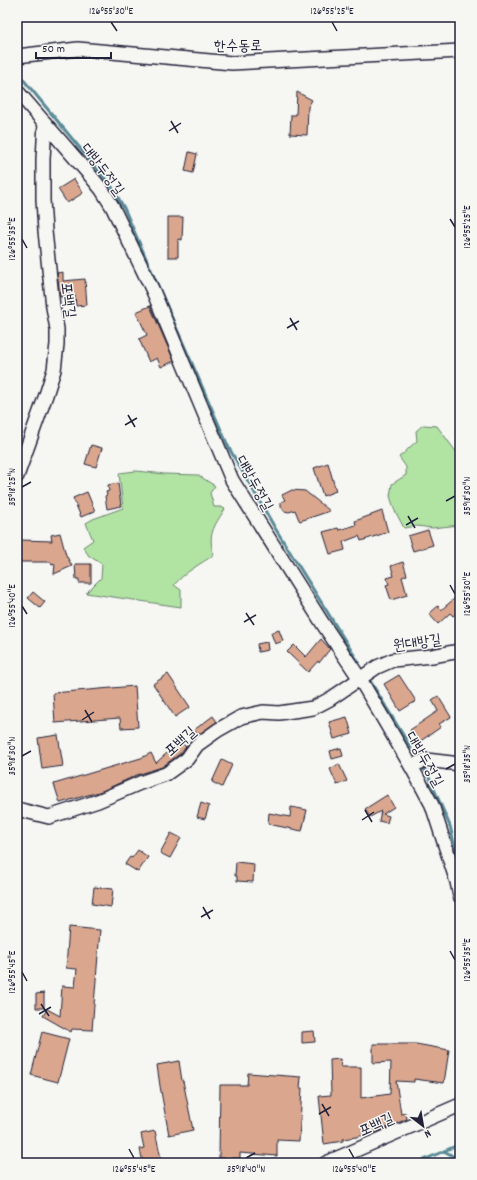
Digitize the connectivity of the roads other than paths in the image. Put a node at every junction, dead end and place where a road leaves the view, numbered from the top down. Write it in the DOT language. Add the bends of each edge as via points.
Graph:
graph roads {
  1 [pos="460,51"];
  2 [pos="17,56"];
  3 [pos="17,91"];
  4 [pos="45,123"];
  5 [pos="17,476"];
  6 [pos="460,650"];
  7 [pos="360,679"];
  8 [pos="460,764"];
  9 [pos="411,766"];
  10 [pos="17,810"];
  11 [pos="460,896"];
  12 [pos="460,1105"];
  13 [pos="326,1163"];
  1 -- 2 [label="street, 한수동로" via="232,63 78,49"];
  3 -- 4 [label="street, 대방두정길"];
  4 -- 5 [label="street, 포백길" via="44,208 57,344 54,370"];
  4 -- 7 [label="street, 대방두정길" via="90,174 112,206 152,291 232,480"];
  6 -- 7 [label="street, 원대방길" via="393,660"];
  7 -- 9 [label="street, 대방두정길"];
  7 -- 10 [label="street, 포백길" via="312,708 279,713 262,712 241,717 197,745 187,759 166,774 98,801 49,817"];
  8 -- 9 [label="street" via="426,760"];
  9 -- 11 [label="street, 대방두정길" via="432,805"];
  12 -- 13 [label="street, 포백길"];
}
